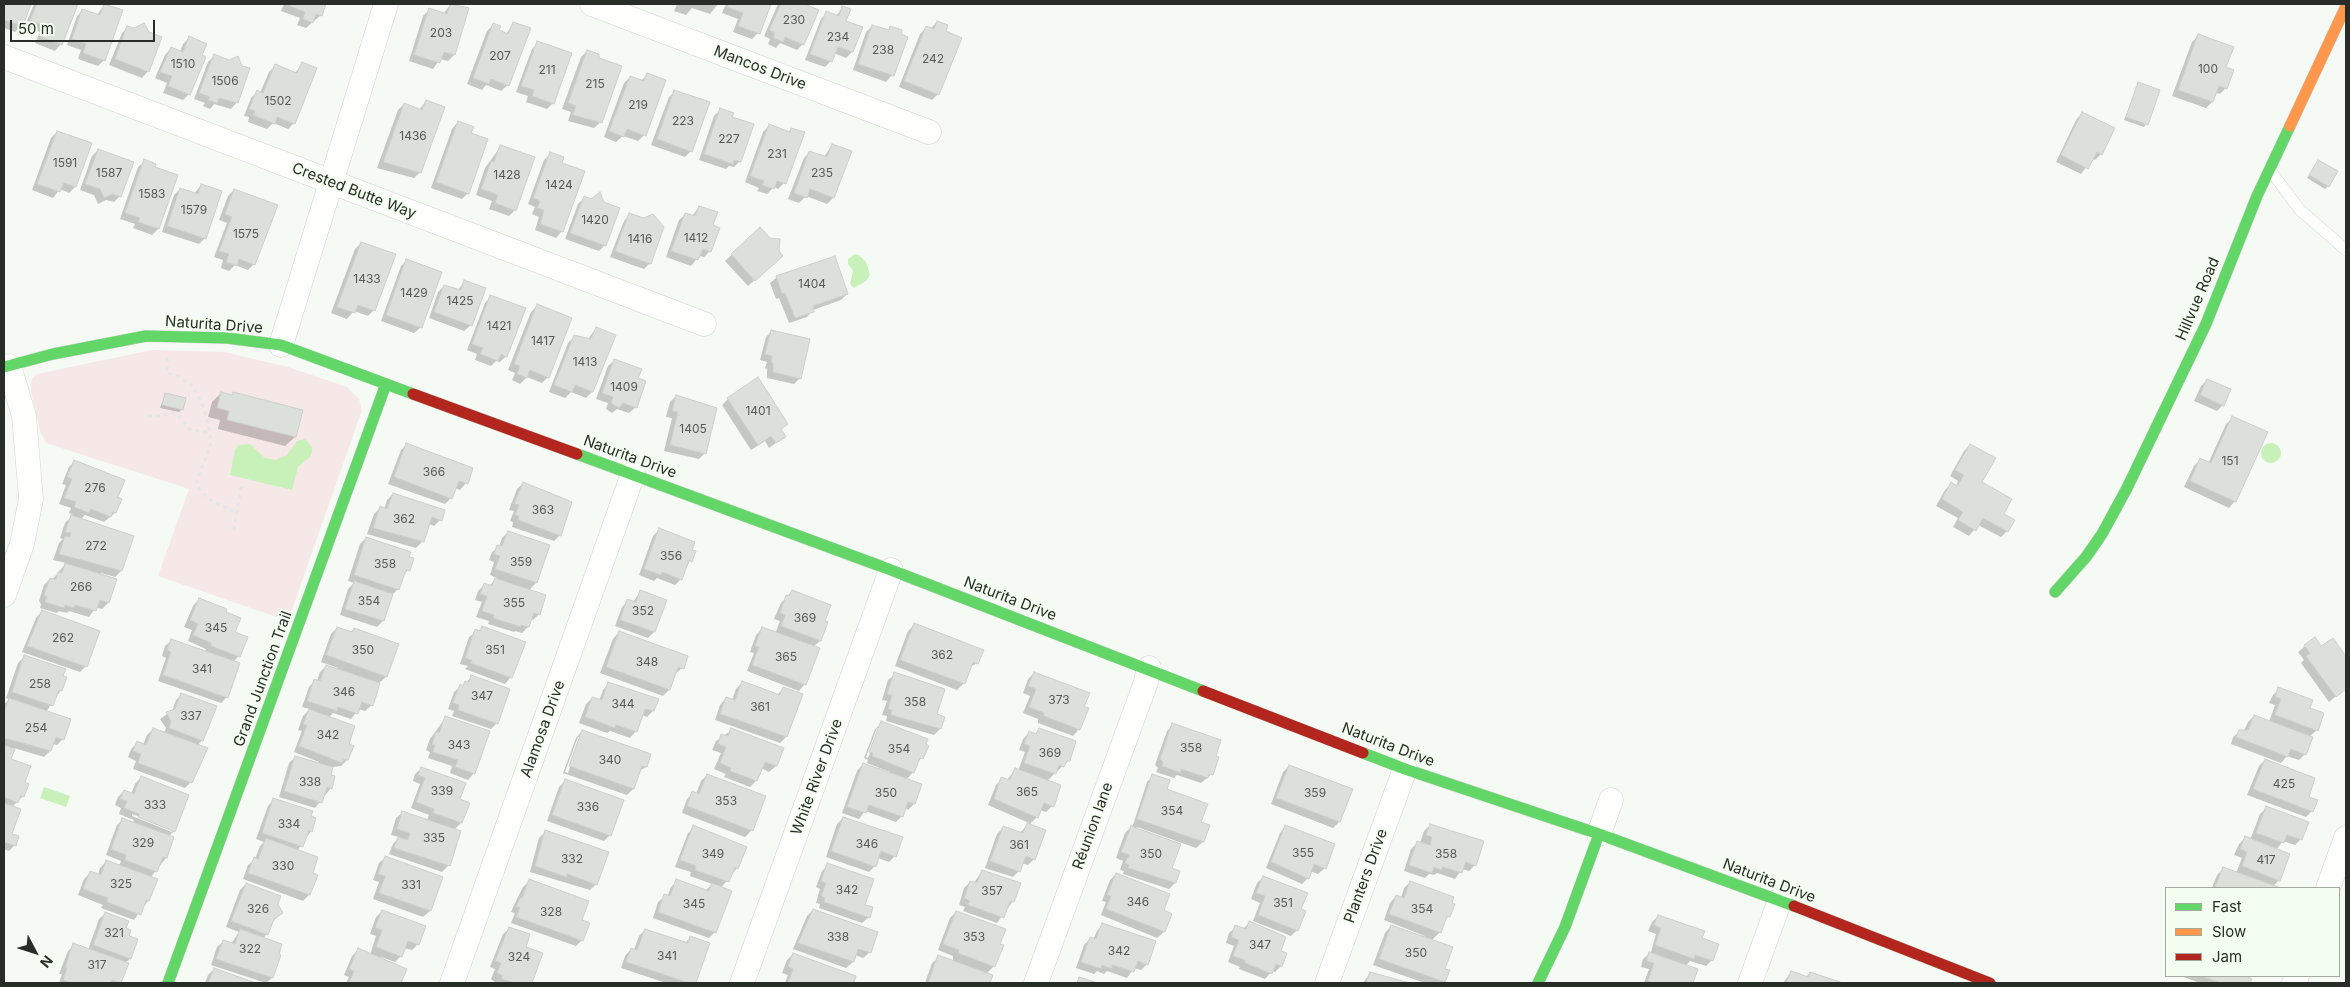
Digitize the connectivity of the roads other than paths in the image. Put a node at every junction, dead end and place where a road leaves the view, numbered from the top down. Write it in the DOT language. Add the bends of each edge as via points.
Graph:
graph roads {
  1 [pos="386,4"];
  2 [pos="592,4"];
  3 [pos="2346,6"];
  4 [pos="4,57"];
  5 [pos="929,132"];
  6 [pos="2269,168"];
  7 [pos="332,183"];
  8 [pos="2346,250"];
  9 [pos="704,324"];
  10 [pos="281,345"];
  11 [pos="6,366"];
  12 [pos="386,384"];
  13 [pos="633,474"];
  14 [pos="891,570"];
  15 [pos="2055,592"];
  16 [pos="4,595"];
  17 [pos="1149,668"];
  18 [pos="1405,769"];
  19 [pos="1611,800"];
  20 [pos="1599,834"];
  21 [pos="2346,838"];
  22 [pos="2328,887"];
  23 [pos="1780,900"];
  24 [pos="168,983"];
  25 [pos="452,983"];
  26 [pos="742,983"];
  27 [pos="1036,983"];
  28 [pos="1327,983"];
  29 [pos="1538,983"];
  30 [pos="1750,983"];
  31 [pos="1990,983"];
  1 -- 7 [label="street"];
  2 -- 5 [label="street, Mancos Drive"];
  3 -- 6 [label="street, Hillvue Road"];
  4 -- 7 [label="street, Crested Butte Way"];
  6 -- 8 [label="lane" via="2300,210"];
  6 -- 15 [label="street, Hillvue Road" via="2206,324 2127,488 2102,534"];
  7 -- 9 [label="street, Crested Butte Way"];
  7 -- 10 [label="street"];
  10 -- 11 [label="street, Naturita Drive" via="227,338 146,336"];
  10 -- 12 [label="street, Naturita Drive"];
  11 -- 16 [label="street" via="24,416 31,499 22,544"];
  12 -- 13 [label="street, Naturita Drive"];
  12 -- 24 [label="street, Grand Junction Trail"];
  13 -- 14 [label="street, Naturita Drive"];
  13 -- 25 [label="street, Alamosa Drive"];
  14 -- 17 [label="street, Naturita Drive"];
  14 -- 26 [label="street, White River Drive"];
  17 -- 18 [label="street, Naturita Drive"];
  17 -- 27 [label="street, Réunion lane"];
  18 -- 20 [label="street, Naturita Drive"];
  18 -- 28 [label="street, Planters Drive"];
  19 -- 20 [label="street"];
  20 -- 23 [label="street, Naturita Drive"];
  20 -- 29 [label="street" via="1565,927"];
  21 -- 22 [label="street"];
  23 -- 30 [label="street"];
  23 -- 31 [label="street, Naturita Drive"];
}
